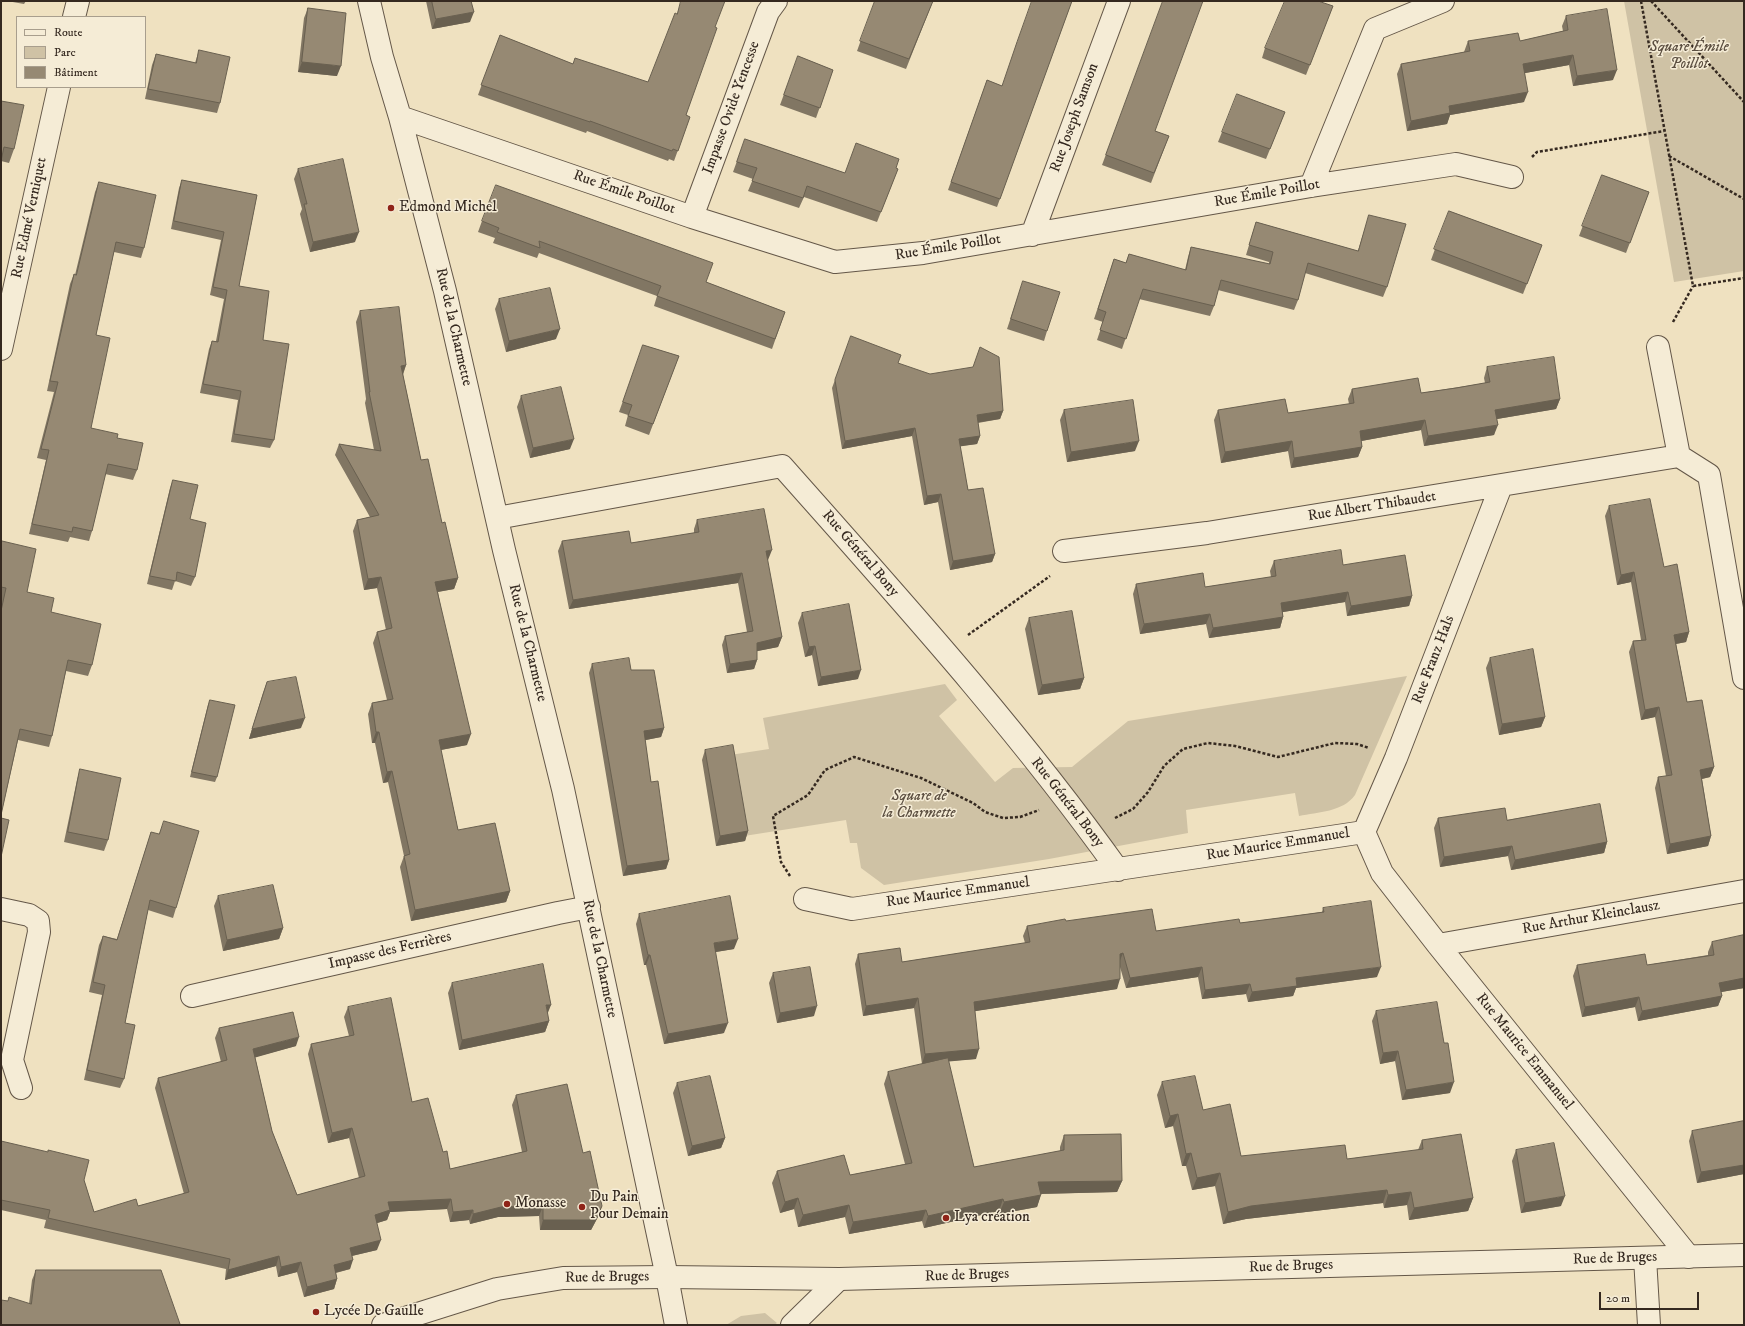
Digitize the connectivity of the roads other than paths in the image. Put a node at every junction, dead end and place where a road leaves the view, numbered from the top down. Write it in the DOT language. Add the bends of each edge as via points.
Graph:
graph roads {
  1 [pos="78,1"];
  2 [pos="776,1"];
  3 [pos="1119,1"];
  4 [pos="1443,1"];
  5 [pos="373,5"];
  6 [pos="74,16"];
  7 [pos="59,88"];
  8 [pos="400,117"];
  9 [pos="1512,177"];
  10 [pos="1311,186"];
  11 [pos="692,217"];
  12 [pos="1032,235"];
  13 [pos="1658,347"];
  14 [pos="1,349"];
  15 [pos="1679,456"];
  16 [pos="1501,486"];
  17 [pos="497,518"];
  18 [pos="1064,552"];
  19 [pos="1744,678"];
  20 [pos="1364,832"];
  21 [pos="1118,870"];
  22 [pos="1744,891"];
  23 [pos="805,900"];
  24 [pos="589,908"];
  25 [pos="1,909"];
  26 [pos="1438,945"];
  27 [pos="192,996"];
  28 [pos="21,1088"];
  29 [pos="1744,1255"];
  30 [pos="1689,1256"];
  31 [pos="1645,1258"];
  32 [pos="667,1277"];
  33 [pos="838,1279"];
  34 [pos="382,1325"];
  35 [pos="676,1325"];
  36 [pos="792,1325"];
  37 [pos="1649,1325"];
  1 -- 6 [label="street"];
  2 -- 11 [label="street, Impasse Ovide Yencesse" via="768,12"];
  3 -- 12 [label="street, Rue Joseph Samson"];
  4 -- 10 [label="street" via="1375,29"];
  5 -- 8 [label="street, Rue de la Charmette" via="382,57"];
  7 -- 14 [label="street, Rue Edmé Verniquet"];
  8 -- 11 [label="street, Rue Émile Poillot"];
  8 -- 17 [label="street, Rue de la Charmette" via="445,291"];
  9 -- 10 [label="street, Rue Émile Poillot" via="1456,164"];
  10 -- 12 [label="street, Rue Émile Poillot"];
  11 -- 12 [label="street, Rue Émile Poillot" via="835,262 923,253"];
  13 -- 15 [label="street"];
  15 -- 16 [label="street, Rue Albert Thibaudet"];
  15 -- 19 [label="street" via="1708,475"];
  16 -- 18 [label="street, Rue Albert Thibaudet" via="1207,533"];
  16 -- 20 [label="street, Rue Franz Hals" via="1396,758"];
  17 -- 21 [label="street, Rue Général Bony" via="782,466 947,652 1078,813"];
  17 -- 24 [label="street, Rue de la Charmette" via="563,789"];
  20 -- 21 [label="street, Rue Maurice Emmanuel"];
  20 -- 26 [label="street, Rue Maurice Emmanuel" via="1382,873"];
  21 -- 23 [label="street, Rue Maurice Emmanuel" via="852,909"];
  22 -- 26 [label="street, Rue Arthur Kleinclausz"];
  24 -- 27 [label="street, Impasse des Ferrières"];
  24 -- 32 [label="street, Rue de la Charmette"];
  25 -- 28 [label="street" via="29,914 38,921 39,932 12,1060"];
  26 -- 30 [label="street, Rue Maurice Emmanuel"];
  29 -- 30 [label="street, Rue de Bruges"];
  30 -- 31 [label="street, Rue de Bruges"];
  31 -- 33 [label="street, Rue de Bruges"];
  31 -- 37 [label="street"];
  32 -- 33 [label="street, Rue de Bruges"];
  32 -- 34 [label="street, Rue de Bruges" via="563,1278 497,1289"];
  32 -- 35 [label="street, Rue de la Charmette"];
  33 -- 36 [label="street"];
}
